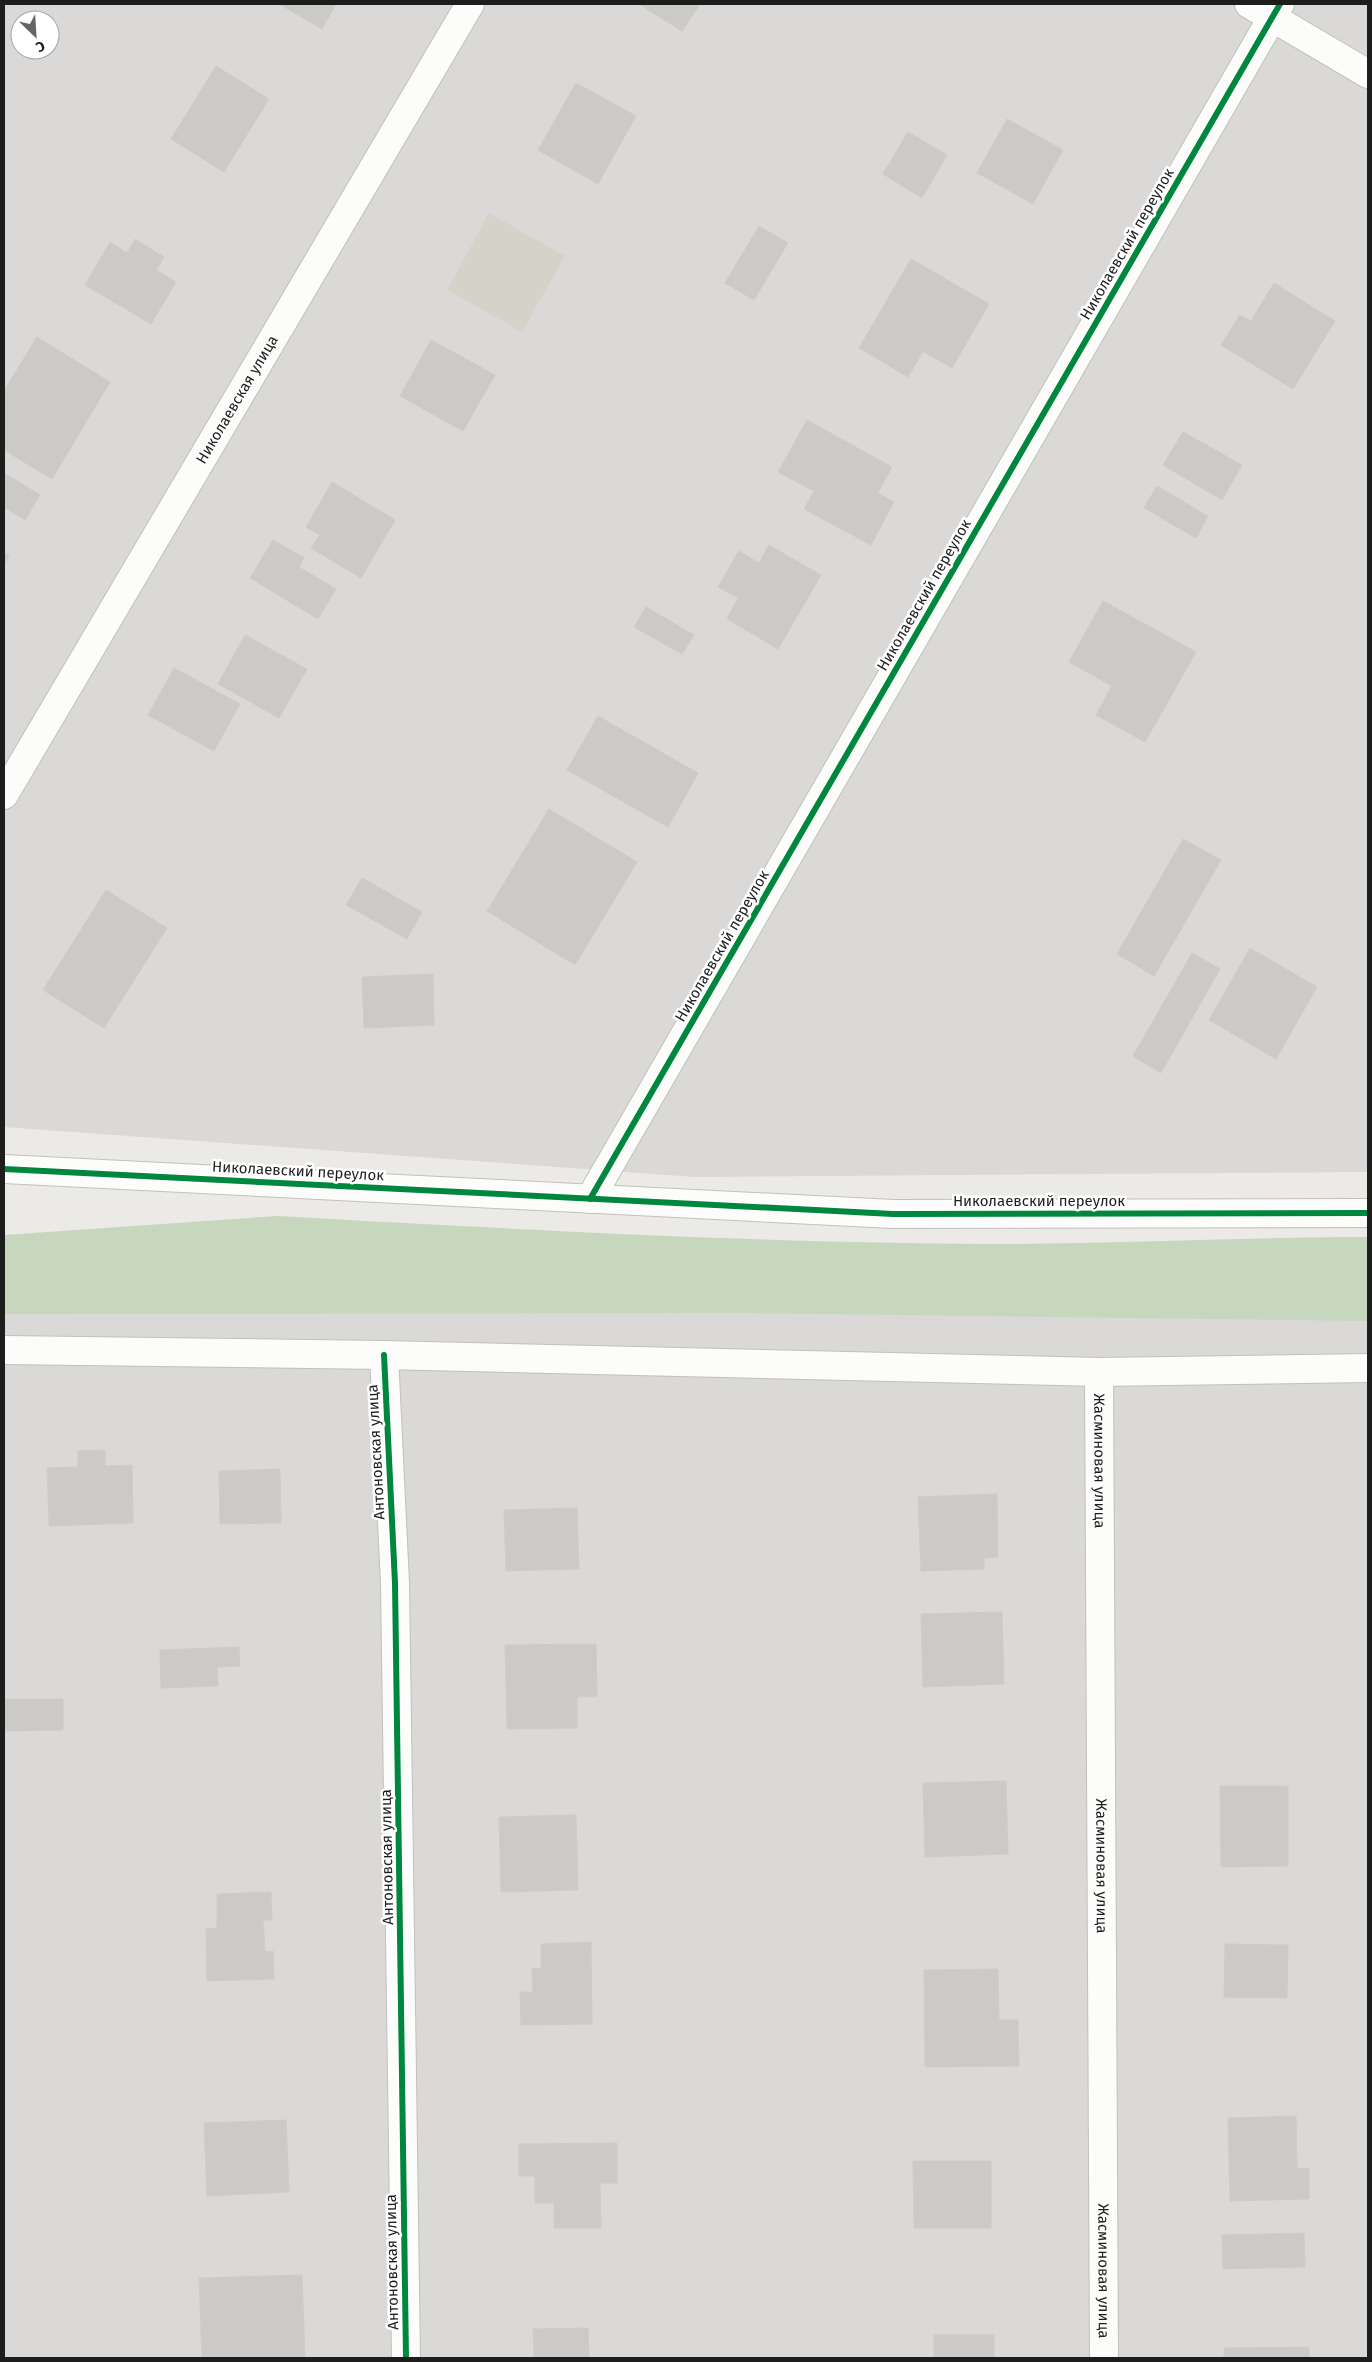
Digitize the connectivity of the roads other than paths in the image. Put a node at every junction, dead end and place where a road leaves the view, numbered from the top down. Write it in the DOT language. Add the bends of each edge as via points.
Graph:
graph roads {
  1 [pos="470,4"];
  2 [pos="1249,4"];
  3 [pos="1276,10"];
  4 [pos="1368,74"];
  5 [pos="4,795"];
  6 [pos="4,1169"];
  7 [pos="590,1199"];
  8 [pos="1368,1213"];
  9 [pos="4,1350"];
  10 [pos="384,1355"];
  11 [pos="1368,1368"];
  12 [pos="1099,1372"];
  13 [pos="406,2358"];
  14 [pos="1104,2358"];
  1 -- 5 [label="street, Николаевская улица"];
  2 -- 3 [label="street"];
  3 -- 4 [label="street"];
  3 -- 7 [label="street, Николаевский переулок"];
  6 -- 7 [label="street, Николаевский переулок"];
  7 -- 8 [label="street, Николаевский переулок" via="893,1214"];
  9 -- 10 [label="street"];
  10 -- 12 [label="street"];
  10 -- 13 [label="street, Антоновская улица" via="395,1583"];
  11 -- 12 [label="street"];
  12 -- 14 [label="street, Жасминовая улица"];
}
